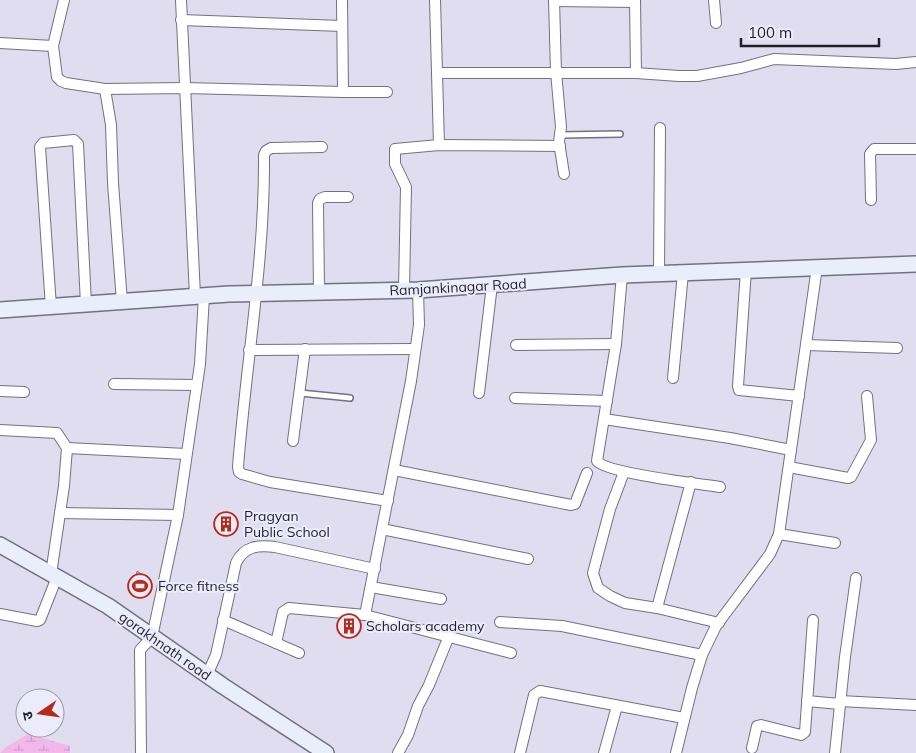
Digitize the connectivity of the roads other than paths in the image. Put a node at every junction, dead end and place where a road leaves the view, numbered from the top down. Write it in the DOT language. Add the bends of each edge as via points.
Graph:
graph roads {
  1 [pos="64,0"];
  2 [pos="181,0"];
  3 [pos="342,0"];
  4 [pos="435,0"];
  5 [pos="714,0"];
  6 [pos="554,1"];
  7 [pos="636,1"];
  8 [pos="182,20"];
  9 [pos="716,22"];
  10 [pos="342,26"];
  11 [pos="0,43"];
  12 [pos="53,46"];
  13 [pos="916,62"];
  14 [pos="438,72"];
  15 [pos="556,72"];
  16 [pos="636,73"];
  17 [pos="184,88"];
  18 [pos="105,89"];
  19 [pos="343,92"];
  20 [pos="387,92"];
  21 [pos="660,128"];
  22 [pos="620,134"];
  23 [pos="560,140"];
  24 [pos="439,145"];
  25 [pos="322,147"];
  26 [pos="916,149"];
  27 [pos="564,174"];
  28 [pos="348,197"];
  29 [pos="871,200"];
  30 [pos="916,264"];
  31 [pos="817,267"];
  32 [pos="746,270"];
  33 [pos="683,272"];
  34 [pos="659,274"];
  35 [pos="622,275"];
  36 [pos="492,285"];
  37 [pos="411,290"];
  38 [pos="319,292"];
  39 [pos="255,293"];
  40 [pos="199,296"];
  41 [pos="122,302"];
  42 [pos="86,304"];
  43 [pos="51,307"];
  44 [pos="0,310"];
  45 [pos="616,344"];
  46 [pos="516,345"];
  47 [pos="806,345"];
  48 [pos="896,348"];
  49 [pos="415,349"];
  50 [pos="249,350"];
  51 [pos="306,350"];
  52 [pos="673,378"];
  53 [pos="114,384"];
  54 [pos="197,385"];
  55 [pos="0,391"];
  56 [pos="24,392"];
  57 [pos="300,393"];
  58 [pos="479,393"];
  59 [pos="799,396"];
  60 [pos="867,396"];
  61 [pos="350,398"];
  62 [pos="515,398"];
  63 [pos="607,401"];
  64 [pos="604,419"];
  65 [pos="0,430"];
  66 [pos="293,440"];
  67 [pos="67,448"];
  68 [pos="791,450"];
  69 [pos="186,454"];
  70 [pos="788,467"];
  71 [pos="394,470"];
  72 [pos="624,472"];
  73 [pos="587,473"];
  74 [pos="691,482"];
  75 [pos="720,487"];
  76 [pos="388,501"];
  77 [pos="60,513"];
  78 [pos="178,515"];
  79 [pos="382,530"];
  80 [pos="779,534"];
  81 [pos="835,542"];
  82 [pos="0,545"];
  83 [pos="528,559"];
  84 [pos="375,569"];
  85 [pos="54,576"];
  86 [pos="856,578"];
  87 [pos="371,587"];
  88 [pos="441,598"];
  89 [pos="657,608"];
  90 [pos="0,614"];
  91 [pos="365,615"];
  92 [pos="223,620"];
  93 [pos="813,620"];
  94 [pos="500,622"];
  95 [pos="718,623"];
  96 [pos="449,636"];
  97 [pos="152,637"];
  98 [pos="276,643"];
  99 [pos="511,652"];
  100 [pos="299,653"];
  101 [pos="702,655"];
  102 [pos="207,675"];
  103 [pos="807,701"];
  104 [pos="840,702"];
  105 [pos="916,705"];
  106 [pos="617,706"];
  107 [pos="684,718"];
  108 [pos="752,748"];
  109 [pos="141,753"];
  110 [pos="326,753"];
  111 [pos="398,753"];
  112 [pos="520,753"];
  113 [pos="604,753"];
  114 [pos="676,753"];
  115 [pos="835,753"];
  1 -- 12 [label="street"];
  2 -- 8 [label="street"];
  3 -- 10 [label="street"];
  4 -- 14 [label="street"];
  5 -- 9 [label="street"];
  6 -- 7 [label="street"];
  6 -- 15 [label="street"];
  7 -- 16 [label="street"];
  8 -- 10 [label="street"];
  8 -- 17 [label="street"];
  10 -- 19 [label="street"];
  11 -- 12 [label="street"];
  12 -- 18 [label="street" via="60,81"];
  13 -- 16 [label="street" via="774,59 697,76"];
  14 -- 15 [label="street"];
  14 -- 24 [label="street"];
  15 -- 16 [label="street"];
  15 -- 23 [label="street"];
  17 -- 18 [label="street"];
  17 -- 19 [label="street"];
  17 -- 40 [label="street"];
  18 -- 41 [label="street" via="111,125"];
  19 -- 20 [label="street"];
  21 -- 34 [label="street"];
  22 -- 23 [label="lane"];
  23 -- 24 [label="street"];
  23 -- 27 [label="street"];
  24 -- 37 [label="street" via="398,148 394,152 395,164 406,186"];
  25 -- 39 [label="street" via="266,150"];
  26 -- 29 [label="street" via="871,151"];
  28 -- 38 [label="street" via="325,197 318,204"];
  30 -- 31 [label="street, Ramjankinagar Road"];
  31 -- 32 [label="street, Ramjankinagar Road"];
  31 -- 47 [label="street"];
  32 -- 33 [label="street, Ramjankinagar Road"];
  32 -- 59 [label="street" via="739,390"];
  33 -- 34 [label="street, Ramjankinagar Road"];
  33 -- 52 [label="street"];
  34 -- 35 [label="street, Ramjankinagar Road"];
  35 -- 36 [label="street, Ramjankinagar Road"];
  35 -- 45 [label="street"];
  36 -- 37 [label="street, Ramjankinagar Road"];
  36 -- 58 [label="street"];
  37 -- 38 [label="street, Ramjankinagar Road"];
  37 -- 49 [label="street" via="419,325"];
  38 -- 39 [label="street, Ramjankinagar Road"];
  39 -- 40 [label="street, Ramjankinagar Road"];
  39 -- 50 [label="street"];
  40 -- 41 [label="street, Ramjankinagar Road"];
  40 -- 54 [label="street" via="200,364"];
  41 -- 42 [label="street, Ramjankinagar Road"];
  42 -- 43 [label="street, Ramjankinagar Road"];
  42 -- 43 [label="street" via="78,144 74,140 43,143 40,147"];
  43 -- 44 [label="street, Ramjankinagar Road"];
  45 -- 46 [label="street"];
  45 -- 63 [label="street"];
  47 -- 48 [label="street"];
  47 -- 59 [label="street"];
  49 -- 51 [label="street"];
  49 -- 71 [label="street"];
  50 -- 51 [label="street"];
  50 -- 76 [label="street" via="239,472 270,482"];
  51 -- 57 [label="street"];
  53 -- 54 [label="street"];
  54 -- 69 [label="street"];
  55 -- 56 [label="street"];
  57 -- 61 [label="lane"];
  57 -- 66 [label="street"];
  59 -- 68 [label="street"];
  60 -- 70 [label="street" via="871,440 851,477"];
  62 -- 63 [label="street"];
  63 -- 64 [label="street"];
  64 -- 68 [label="street"];
  64 -- 72 [label="street" via="597,461 600,465"];
  65 -- 67 [label="street" via="57,433"];
  67 -- 69 [label="street"];
  67 -- 77 [label="street"];
  68 -- 70 [label="street"];
  69 -- 78 [label="street"];
  70 -- 80 [label="street"];
  71 -- 73 [label="street" via="571,505 575,504"];
  71 -- 76 [label="street"];
  72 -- 74 [label="street"];
  72 -- 89 [label="street" via="610,509 593,573 598,588 610,596 625,603"];
  74 -- 75 [label="street"];
  74 -- 89 [label="street"];
  76 -- 79 [label="street"];
  77 -- 78 [label="street"];
  77 -- 85 [label="street"];
  78 -- 97 [label="street"];
  79 -- 83 [label="street"];
  79 -- 84 [label="street"];
  80 -- 81 [label="street"];
  80 -- 95 [label="street" via="770,554"];
  82 -- 85 [label="street, gorakhnath road"];
  84 -- 87 [label="street"];
  84 -- 92 [label="street" via="275,547 248,549 240,554 236,563"];
  85 -- 90 [label="street" via="40,620"];
  85 -- 97 [label="street, gorakhnath road" via="108,606"];
  86 -- 104 [label="street"];
  87 -- 88 [label="street"];
  87 -- 91 [label="street"];
  89 -- 95 [label="street"];
  91 -- 96 [label="street"];
  91 -- 98 [label="street" via="289,608 283,612"];
  92 -- 98 [label="street"];
  92 -- 102 [label="street" via="216,655"];
  93 -- 103 [label="street"];
  94 -- 101 [label="street" via="562,626"];
  95 -- 101 [label="street"];
  96 -- 99 [label="street"];
  96 -- 111 [label="street"];
  97 -- 102 [label="street, gorakhnath road"];
  97 -- 109 [label="street" via="140,650"];
  98 -- 100 [label="street"];
  101 -- 107 [label="street"];
  102 -- 110 [label="street, gorakhnath road"];
  103 -- 104 [label="street"];
  103 -- 108 [label="street" via="804,734 757,726"];
  104 -- 105 [label="street"];
  104 -- 115 [label="street"];
  106 -- 107 [label="street"];
  106 -- 112 [label="street" via="536,692"];
  106 -- 113 [label="street"];
  107 -- 114 [label="street"];
}
